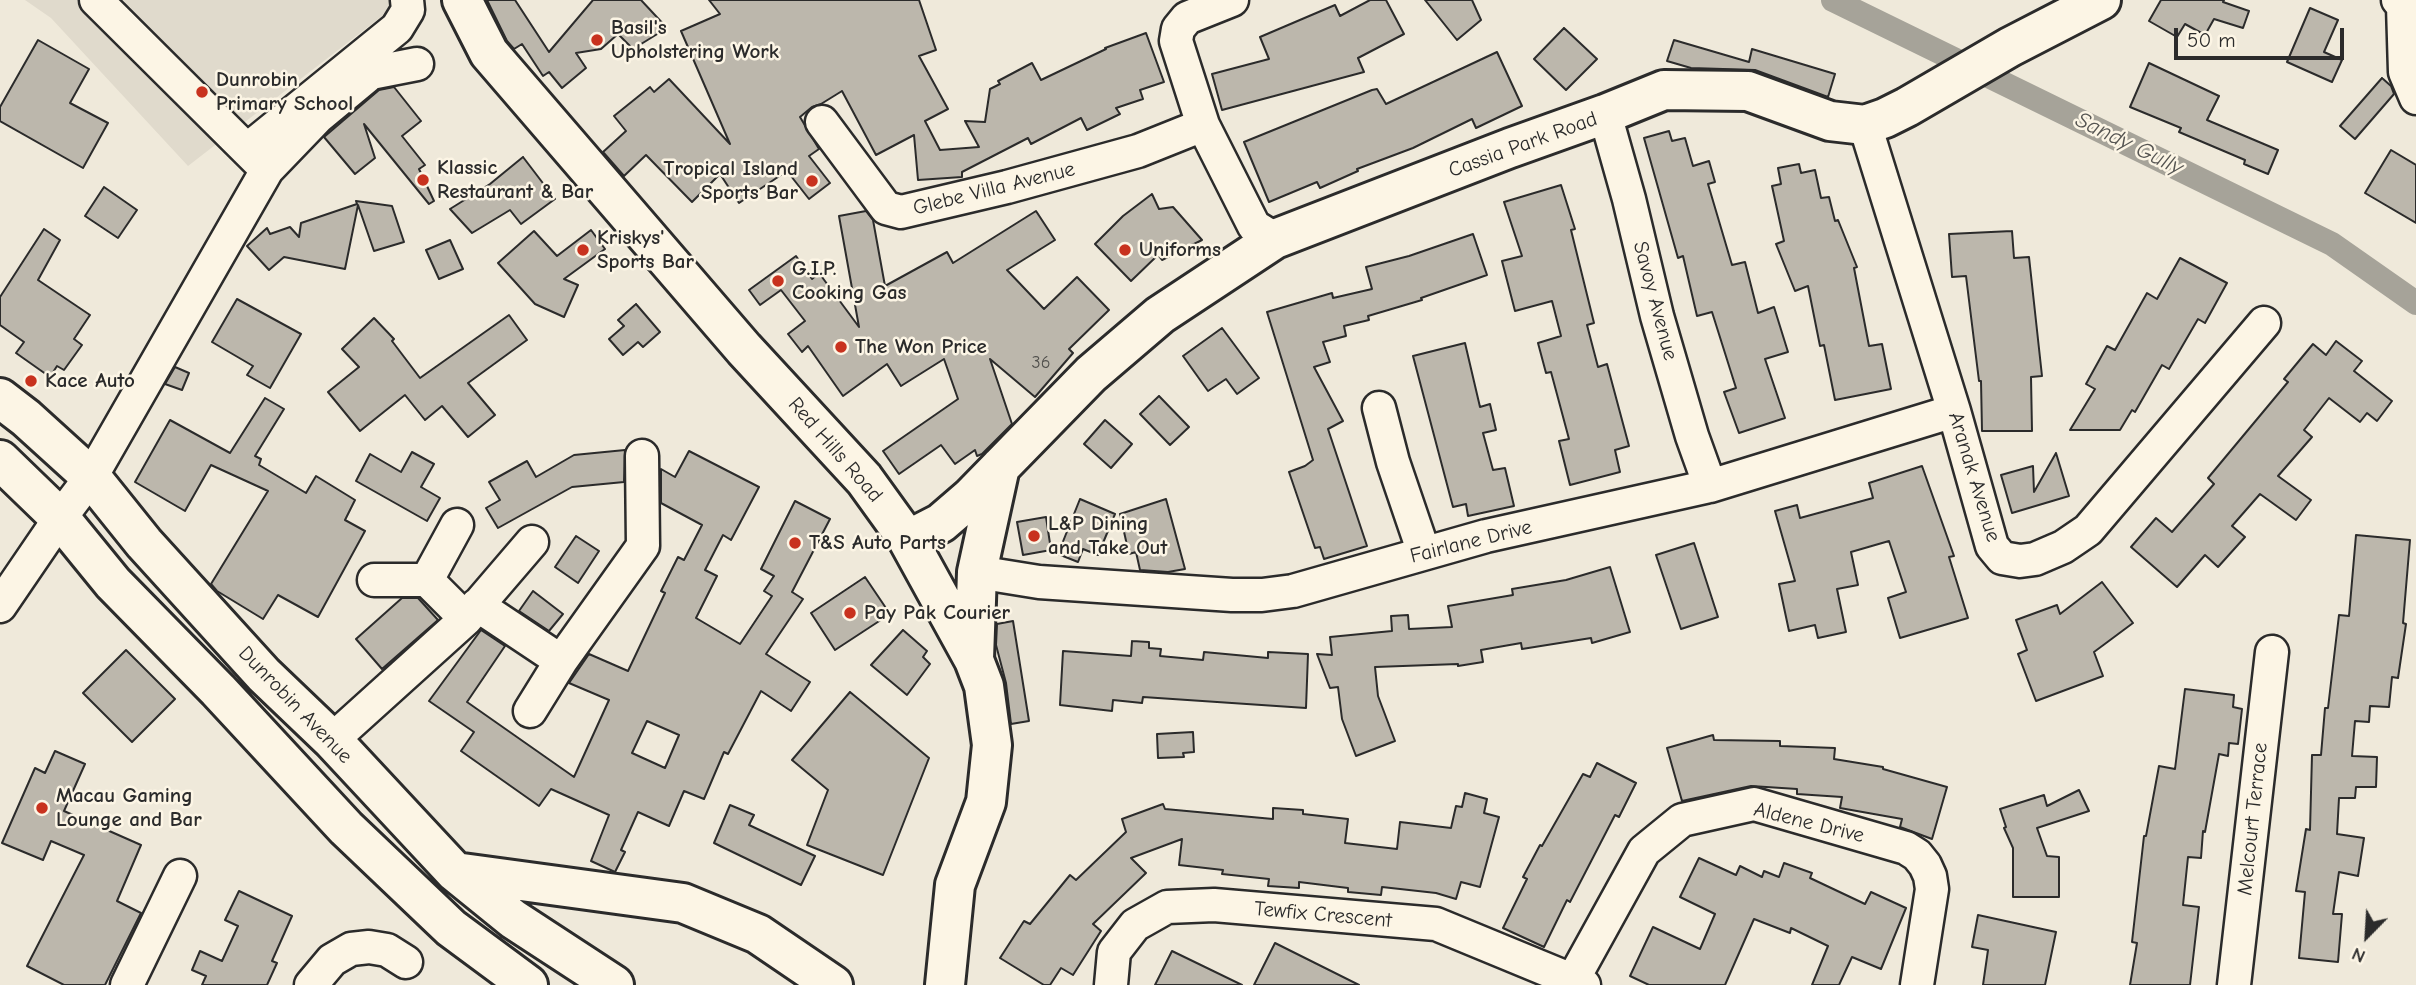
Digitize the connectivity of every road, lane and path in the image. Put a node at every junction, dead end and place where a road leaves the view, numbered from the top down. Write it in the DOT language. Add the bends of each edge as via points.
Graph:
graph roads {
  1 [pos="96,0"];
  2 [pos="407,0"];
  3 [pos="462,0"];
  4 [pos="1232,0"];
  5 [pos="2101,0"];
  6 [pos="2398,0"];
  7 [pos="416,64"];
  8 [pos="2416,98"];
  9 [pos="1605,114"];
  10 [pos="822,122"];
  11 [pos="1203,125"];
  12 [pos="1865,125"];
  13 [pos="257,160"];
  14 [pos="1275,239"];
  15 [pos="2264,323"];
  16 [pos="0,398"];
  17 [pos="1379,408"];
  18 [pos="1954,411"];
  19 [pos="642,456"];
  20 [pos="0,460"];
  21 [pos="1000,467"];
  22 [pos="91,477"];
  23 [pos="1710,486"];
  24 [pos="60,518"];
  25 [pos="457,525"];
  26 [pos="925,532"];
  27 [pos="532,542"];
  28 [pos="1424,552"];
  29 [pos="977,572"];
  30 [pos="374,580"];
  31 [pos="427,580"];
  32 [pos="939,596"];
  33 [pos="0,606"];
  34 [pos="471,612"];
  35 [pos="2272,652"];
  36 [pos="974,660"];
  37 [pos="561,661"];
  38 [pos="530,711"];
  39 [pos="332,740"];
  40 [pos="456,872"];
  41 [pos="180,876"];
  42 [pos="406,962"];
  43 [pos="1576,983"];
  44 [pos="127,985"];
  45 [pos="310,985"];
  46 [pos="528,985"];
  47 [pos="614,985"];
  48 [pos="833,985"];
  49 [pos="945,985"];
  50 [pos="1111,985"];
  51 [pos="1917,985"];
  52 [pos="2234,985"];
  1 -- 13 [label="street"];
  2 -- 13 [label="street" via="408,10 397,28"];
  3 -- 26 [label="main road, Red Hills Road" via="489,53 744,349 864,479"];
  4 -- 11 [label="street" via="1187,18 1178,29 1176,41"];
  5 -- 12 [label="main road, Cassia Park Road" via="1907,107"];
  6 -- 8 [label="street" via="2403,6 2405,72"];
  7 -- 13 [label="street" via="371,73"];
  9 -- 12 [label="main road, Cassia Park Road" via="1664,90 1709,89 1748,92 1830,121"];
  9 -- 14 [label="main road, Cassia Park Road"];
  9 -- 23 [label="street, Savoy Avenue" via="1657,316"];
  10 -- 11 [label="street, Glebe Villa Avenue" via="886,208 901,212 1138,151"];
  11 -- 14 [label="street" via="1254,226"];
  12 -- 18 [label="street, Aranak Avenue"];
  13 -- 22 [label="street"];
  14 -- 21 [label="main road, Cassia Park Road" via="1160,315 1091,374"];
  15 -- 18 [label="street, Aranak Avenue" via="2088,530 2035,559 2002,558 1992,546"];
  16 -- 22 [label="main road, Dunrobin Avenue"];
  17 -- 28 [label="street"];
  18 -- 23 [label="street, Fairlane Drive"];
  19 -- 37 [label="street" via="643,546"];
  20 -- 24 [label="main road"];
  21 -- 26 [label="main road, Cassia Park Road" via="970,498"];
  21 -- 29 [label="main road"];
  22 -- 24 [label="street"];
  22 -- 39 [label="main road, Dunrobin Avenue" via="144,543 264,675"];
  23 -- 28 [label="street, Fairlane Drive"];
  24 -- 33 [label="street"];
  24 -- 46 [label="main road" via="113,583 346,828 451,928"];
  25 -- 31 [label="street"];
  26 -- 29 [label="main road" via="969,552"];
  26 -- 32 [label="main road, Red Hills Road"];
  27 -- 34 [label="street"];
  28 -- 29 [label="street, Fairlane Drive" via="1293,591 1262,595 1039,582"];
  29 -- 32 [label="main road"];
  29 -- 36 [label="main road"];
  30 -- 31 [label="street"];
  31 -- 34 [label="street"];
  32 -- 36 [label="main road, Red Hills Road"];
  34 -- 37 [label="street"];
  34 -- 39 [label="street"];
  35 -- 52 [label="street, Melcourt Terrace"];
  36 -- 49 [label="main road, Red Hills Road" via="984,686 992,745 986,802 955,885"];
  37 -- 38 [label="street"];
  39 -- 40 [label="main road, Dunrobin Avenue"];
  40 -- 47 [label="main road, Dunrobin Avenue" via="513,919"];
  40 -- 48 [label="main road" via="683,903 758,934"];
  41 -- 44 [label="street"];
  42 -- 45 [label="street" via="387,950 351,949 332,960"];
  43 -- 50 [label="street, Tewfix Crescent" via="1436,924 1214,905 1167,907 1135,925 1114,952"];
  43 -- 51 [label="street, Aldene Drive" via="1644,851 1682,820 1754,804 1917,855 1932,889"];
}
